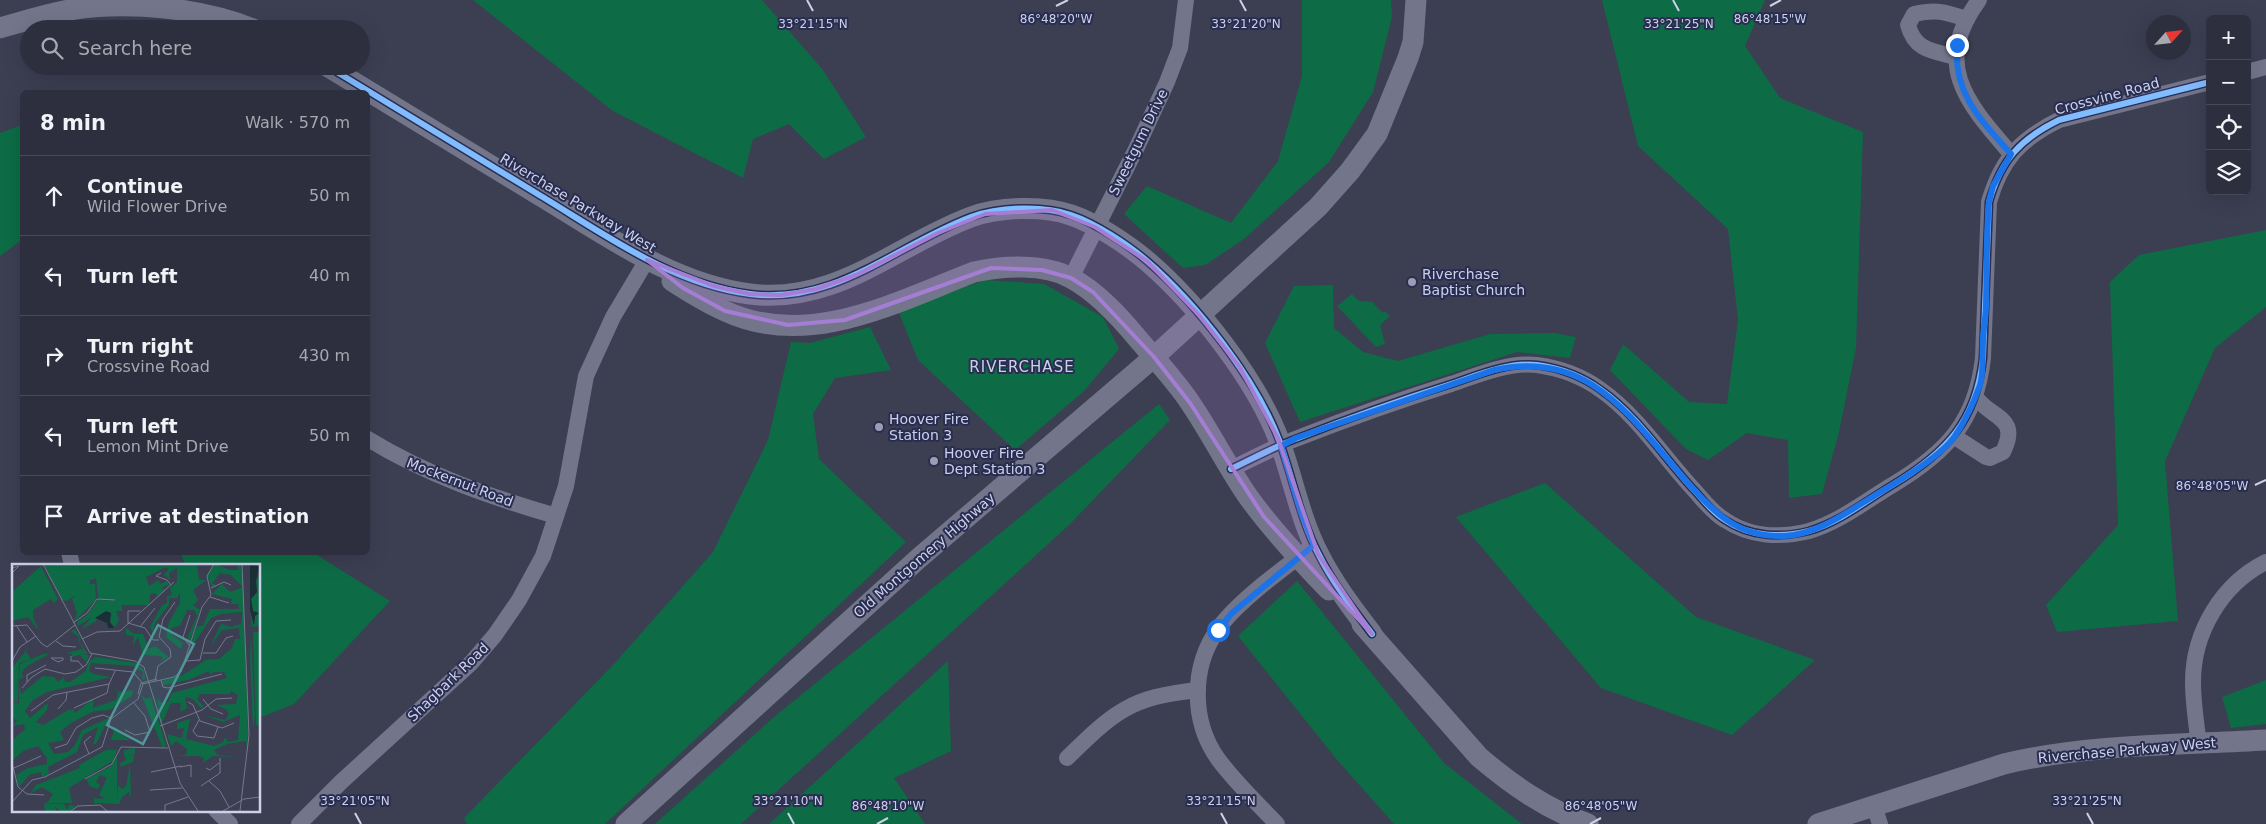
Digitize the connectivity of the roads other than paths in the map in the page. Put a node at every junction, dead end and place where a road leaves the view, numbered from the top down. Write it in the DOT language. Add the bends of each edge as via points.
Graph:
graph roads {
  1 [pos="1186,0"];
  2 [pos="1416,0"];
  3 [pos="1978,0"];
  4 [pos="168,5"];
  5 [pos="1966,19"];
  6 [pos="28,20"];
  7 [pos="223,20"];
  8 [pos="20,22"];
  9 [pos="0,28"];
  10 [pos="1956,57"];
  11 [pos="2266,67"];
  12 [pos="2251,71"];
  13 [pos="342,75"];
  14 [pos="2206,83"];
  15 [pos="366,90"];
  16 [pos="370,92"];
  17 [pos="2011,154"];
  18 [pos="1095,227"];
  19 [pos="646,260"];
  20 [pos="1071,278"];
  21 [pos="1199,315"];
  22 [pos="1154,357"];
  23 [pos="1975,396"];
  24 [pos="1955,437"];
  25 [pos="370,440"];
  26 [pos="1281,446"];
  27 [pos="1231,468"];
  28 [pos="556,516"];
  29 [pos="1306,551"];
  30 [pos="2266,562"];
  31 [pos="1198,690"];
  32 [pos="2266,740"];
  33 [pos="2199,744"];
  34 [pos="1067,758"];
  35 [pos="218,812"];
  36 [pos="1877,815"];
  37 [pos="230,824"];
  38 [pos="299,824"];
  39 [pos="626,824"];
  40 [pos="1277,824"];
  41 [pos="1588,824"];
  42 [pos="1818,824"];
  1 -- 18 [label="street, Sweetgum Drive" via="1180,48 1167,82"];
  2 -- 21 [label="street, Old Montgomery Highway" via="1413,42 1373,140 1318,207"];
  3 -- 5 [label="street"];
  4 -- 6 [label="street" via="76,9"];
  4 -- 7 [label="street"];
  5 -- 10 [label="street"];
  5 -- 10 [label="street" via="1931,10 1914,14 1908,25 1911,35 1922,47"];
  8 -- 9 [label="street"];
  10 -- 17 [label="street" via="1961,87 1969,103"];
  11 -- 12 [label="street"];
  13 -- 15 [label="street, Riverchase Parkway West"];
  14 -- 17 [label="street, Crossvine Road" via="2059,120 2027,138"];
  16 -- 19 [label="street, Riverchase Parkway West"];
  17 -- 23 [label="street, Crossvine Road" via="1993,186 1989,202 1983,358"];
  18 -- 19 [label="street, Riverchase Parkway West" via="1072,215 1052,210 985,214 938,233 856,276 816,289 781,295 750,294 714,286"];
  18 -- 20 [label="street, Sweetgum Drive"];
  18 -- 21 [label="street, Riverchase Parkway West" via="1147,262"];
  19 -- 20 [label="street, Riverchase Parkway West" via="661,274 725,311 752,320 808,326 844,320 991,268 1042,270"];
  19 -- 28 [label="street, Shagbark Road" via="613,317 586,376 566,486"];
  20 -- 22 [label="street, Riverchase Parkway West" via="1093,292"];
  21 -- 22 [label="street, Old Montgomery Highway"];
  21 -- 26 [label="street, Riverchase Parkway West" via="1250,384"];
  22 -- 27 [label="street, Riverchase Parkway West" via="1190,403"];
  22 -- 39 [label="street, Old Montgomery Highway" via="919,558"];
  23 -- 24 [label="street, Crossvine Road"];
  23 -- 24 [label="street" via="2005,422 2009,440 2003,452 1986,457"];
  24 -- 26 [label="street, Crossvine Road" via="1903,478 1831,522 1787,536 1754,533 1726,522 1601,390 1569,372 1535,365 1514,366 1477,376"];
  25 -- 28 [label="street, Mockernut Road" via="414,466 462,486"];
  26 -- 27 [label="street, Crossvine Road"];
  26 -- 29 [label="street, Riverchase Parkway West" via="1301,512"];
  27 -- 29 [label="street, Riverchase Parkway West" via="1249,497"];
  28 -- 38 [label="street, Shagbark Road" via="537,570 495,636 464,670"];
  29 -- 31 [label="street" via="1232,613 1218,630 1203,660"];
  29 -- 41 [label="street, Riverchase Parkway West" via="1330,575 1372,634 1478,757 1534,799 1556,812"];
  30 -- 33 [label="street" via="2223,595 2199,642 2193,682"];
  31 -- 34 [label="street" via="1154,697 1120,710"];
  31 -- 40 [label="street" via="1199,715 1213,751 1231,776"];
  32 -- 33 [label="street, Riverchase Parkway West"];
  33 -- 36 [label="street, Riverchase Parkway West" via="2081,751 2029,758 2004,764"];
  35 -- 37 [label="street"];
  36 -- 42 [label="street, Riverchase Parkway West"];
}
